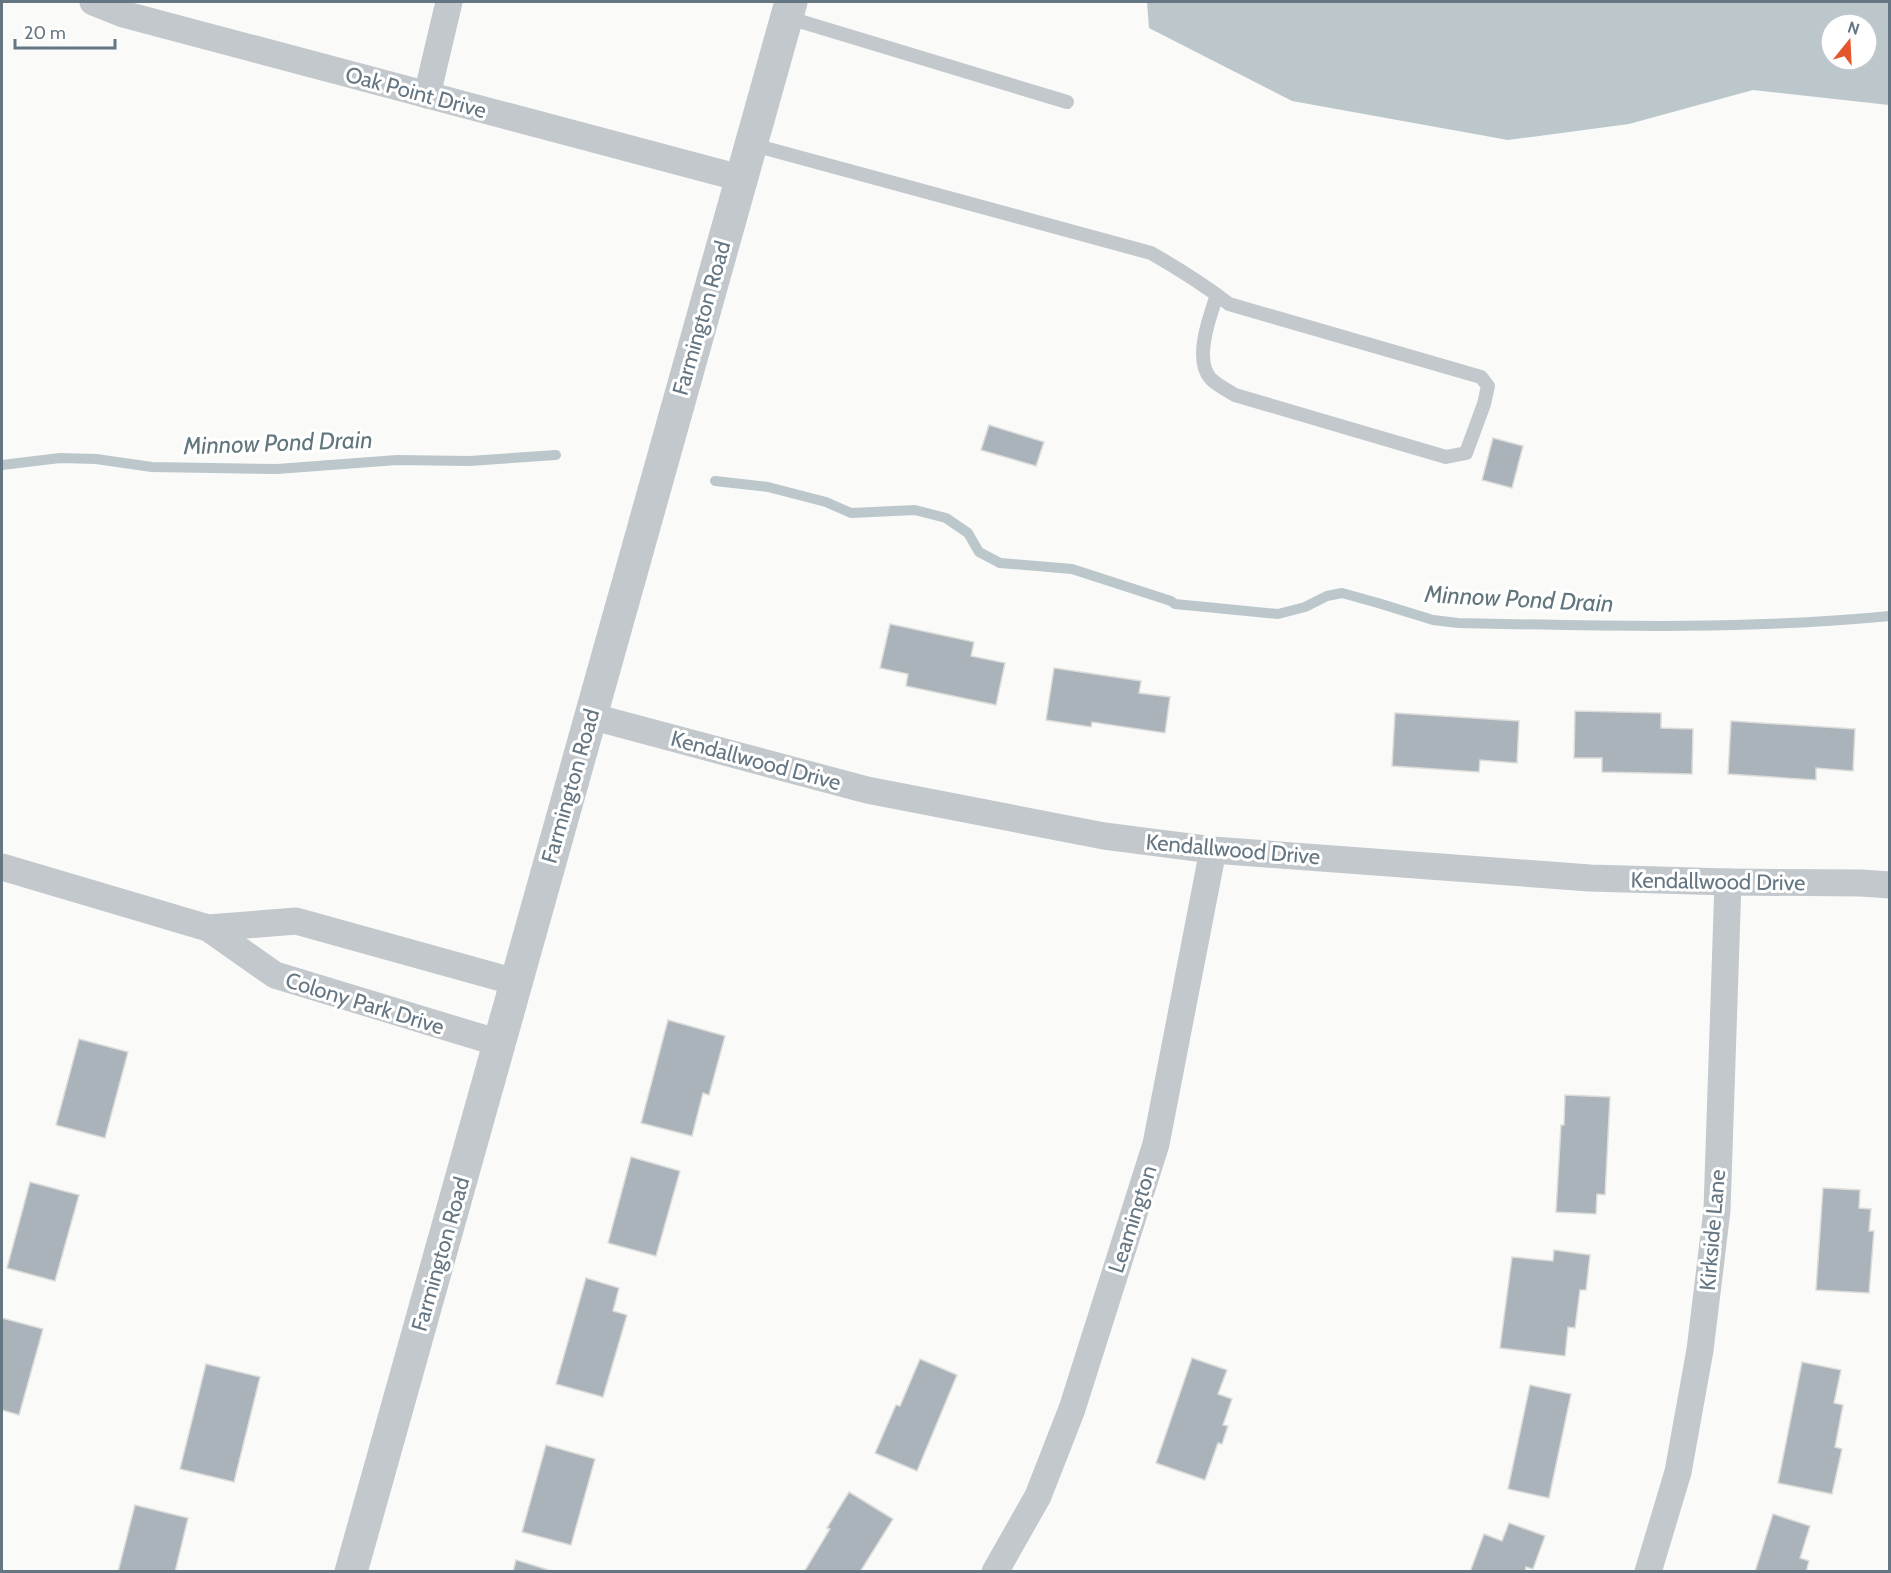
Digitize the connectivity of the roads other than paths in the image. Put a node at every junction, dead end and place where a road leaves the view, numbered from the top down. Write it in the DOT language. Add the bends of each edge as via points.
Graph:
graph roads {
  1 [pos="93,2"];
  2 [pos="449,2"];
  3 [pos="789,9"];
  4 [pos="427,95"];
  5 [pos="1067,102"];
  6 [pos="750,144"];
  7 [pos="740,178"];
  8 [pos="1217,295"];
  9 [pos="590,716"];
  10 [pos="1213,850"];
  11 [pos="3,873"];
  12 [pos="1728,882"];
  13 [pos="1890,885"];
  14 [pos="208,928"];
  15 [pos="515,982"];
  16 [pos="499,1043"];
  17 [pos="351,1572"];
  18 [pos="995,1572"];
  19 [pos="1648,1572"];
  1 -- 4 [label="street, Oak Point Drive" via="123,14"];
  2 -- 4 [label="street"];
  3 -- 5 [label="lane"];
  3 -- 6 [label="street, Farmington Road"];
  4 -- 7 [label="street, Oak Point Drive"];
  6 -- 7 [label="street, Farmington Road"];
  6 -- 8 [label="lane" via="1151,253"];
  7 -- 9 [label="street, Farmington Road"];
  8 -- 8 [label="lane" via="1202,359 1210,378 1235,395 1446,458 1466,453 1488,386 1481,377 1229,304"];
  9 -- 10 [label="street, Kendallwood Drive" via="867,790 1104,836"];
  9 -- 15 [label="street, Farmington Road"];
  10 -- 12 [label="street, Kendallwood Drive" via="1590,878"];
  10 -- 18 [label="street, Leamington" via="1156,1144 1072,1409 1038,1496"];
  11 -- 14 [label="street, Colony Park Drive"];
  12 -- 13 [label="street, Kendallwood Drive"];
  12 -- 19 [label="street, Kirkside Lane" via="1717,1210 1700,1350 1678,1472"];
  14 -- 15 [label="street, Colony Park Drive" via="296,921"];
  14 -- 16 [label="street, Colony Park Drive" via="275,975"];
  15 -- 16 [label="street, Farmington Road"];
  16 -- 17 [label="street, Farmington Road"];
}
